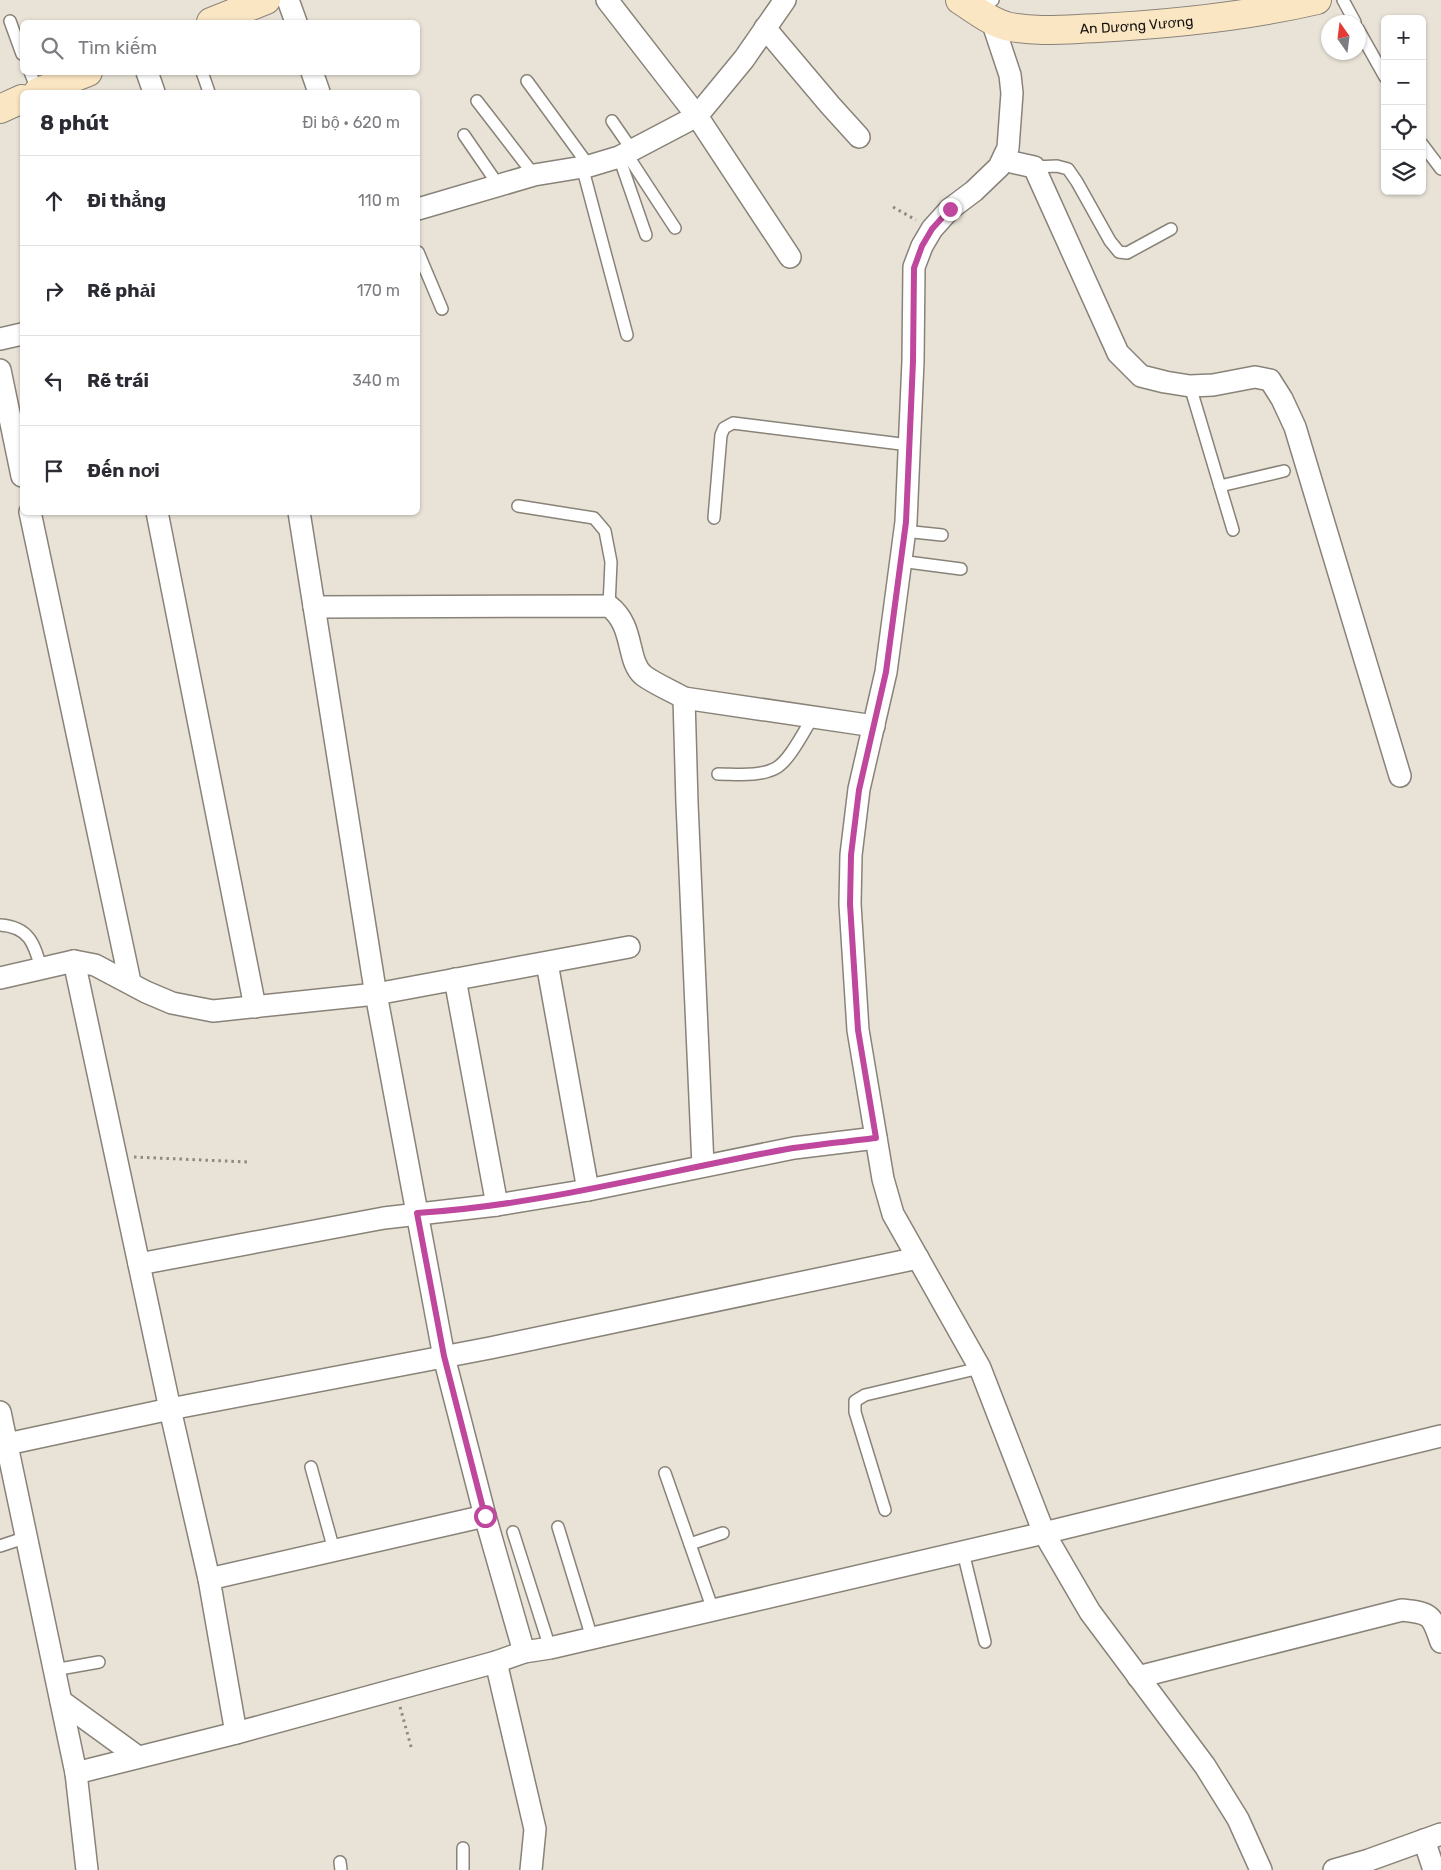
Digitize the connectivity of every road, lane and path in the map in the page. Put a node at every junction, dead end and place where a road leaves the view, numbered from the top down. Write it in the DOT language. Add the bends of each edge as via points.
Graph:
graph roads {
  1 [pos="266,0"];
  2 [pos="288,0"];
  3 [pos="607,0"];
  4 [pos="785,0"];
  5 [pos="1317,0"];
  6 [pos="1343,0"];
  7 [pos="981,8"];
  8 [pos="1351,15"];
  9 [pos="216,20"];
  10 [pos="295,20"];
  11 [pos="10,21"];
  12 [pos="765,28"];
  13 [pos="1366,43"];
  14 [pos="20,48"];
  15 [pos="1381,70"];
  16 [pos="31,75"];
  17 [pos="80,75"];
  18 [pos="149,75"];
  19 [pos="203,75"];
  20 [pos="313,75"];
  21 [pos="527,82"];
  22 [pos="37,90"];
  23 [pos="43,90"];
  24 [pos="153,90"];
  25 [pos="208,90"];
  26 [pos="318,90"];
  27 [pos="20,100"];
  28 [pos="477,101"];
  29 [pos="0,109"];
  30 [pos="697,116"];
  31 [pos="612,122"];
  32 [pos="464,135"];
  33 [pos="859,137"];
  34 [pos="1426,149"];
  35 [pos="626,153"];
  36 [pos="1003,160"];
  37 [pos="585,166"];
  38 [pos="1034,167"];
  39 [pos="1441,169"];
  40 [pos="534,175"];
  41 [pos="499,186"];
  42 [pos="893,207"];
  43 [pos="420,208"];
  44 [pos="675,228"];
  45 [pos="932,229"];
  46 [pos="1171,229"];
  47 [pos="646,235"];
  48 [pos="420,257"];
  49 [pos="790,257"];
  50 [pos="442,309"];
  51 [pos="20,334"];
  52 [pos="627,335"];
  53 [pos="0,339"];
  54 [pos="0,370"];
  55 [pos="1190,386"];
  56 [pos="909,445"];
  57 [pos="20,466"];
  58 [pos="1284,470"];
  59 [pos="1220,486"];
  60 [pos="518,506"];
  61 [pos="31,515"];
  62 [pos="158,515"];
  63 [pos="299,515"];
  64 [pos="714,518"];
  65 [pos="1233,530"];
  66 [pos="904,531"];
  67 [pos="942,535"];
  68 [pos="900,561"];
  69 [pos="962,569"];
  70 [pos="609,606"];
  71 [pos="314,607"];
  72 [pos="684,698"];
  73 [pos="813,717"];
  74 [pos="874,726"];
  75 [pos="718,774"];
  76 [pos="1400,776"];
  77 [pos="0,925"];
  78 [pos="629,947"];
  79 [pos="74,961"];
  80 [pos="547,962"];
  81 [pos="41,968"];
  82 [pos="0,978"];
  83 [pos="455,979"];
  84 [pos="130,982"];
  85 [pos="376,994"];
  86 [pos="255,1007"];
  87 [pos="876,1138"];
  88 [pos="116,1156"];
  89 [pos="248,1162"];
  90 [pos="703,1166"];
  91 [pos="588,1190"];
  92 [pos="497,1205"];
  93 [pos="417,1213"];
  94 [pos="918,1258"];
  95 [pos="139,1264"];
  96 [pos="444,1356"];
  97 [pos="980,1368"];
  98 [pos="170,1409"];
  99 [pos="0,1412"];
  100 [pos="1441,1436"];
  101 [pos="7,1444"];
  102 [pos="311,1467"];
  103 [pos="665,1473"];
  104 [pos="884,1510"];
  105 [pos="485,1516"];
  106 [pos="558,1527"];
  107 [pos="512,1532"];
  108 [pos="723,1533"];
  109 [pos="1044,1533"];
  110 [pos="27,1538"];
  111 [pos="690,1544"];
  112 [pos="0,1546"];
  113 [pos="334,1550"];
  114 [pos="963,1552"];
  115 [pos="210,1578"];
  116 [pos="714,1610"];
  117 [pos="592,1638"];
  118 [pos="985,1642"];
  119 [pos="1441,1642"];
  120 [pos="550,1648"];
  121 [pos="524,1652"];
  122 [pos="99,1662"];
  123 [pos="496,1662"];
  124 [pos="54,1670"];
  125 [pos="1138,1677"];
  126 [pos="395,1690"];
  127 [pos="61,1701"];
  128 [pos="236,1733"];
  129 [pos="412,1750"];
  130 [pos="138,1757"];
  131 [pos="76,1772"];
  132 [pos="1432,1837"];
  133 [pos="462,1848"];
  134 [pos="87,1870"];
  135 [pos="463,1870"];
  136 [pos="532,1870"];
  137 [pos="1261,1870"];
  138 [pos="1334,1870"];
  139 [pos="1434,1870"];
  1 -- 9 [label="street"];
  2 -- 10 [label="street"];
  3 -- 30 [label="street"];
  4 -- 12 [label="street"];
  5 -- 7 [label="street, An Dương Vương" via="1239,16 1146,26 1044,30 1005,25"];
  6 -- 8 [label="lane"];
  7 -- 36 [label="street" via="1010,75 1008,148"];
  11 -- 14 [label="lane"];
  12 -- 30 [label="street"];
  12 -- 33 [label="street"];
  13 -- 15 [label="lane"];
  16 -- 22 [label="lane"];
  17 -- 23 [label="street"];
  18 -- 24 [label="street"];
  19 -- 25 [label="lane"];
  20 -- 26 [label="street"];
  21 -- 37 [label="lane"];
  27 -- 29 [label="street"];
  28 -- 40 [label="lane"];
  30 -- 35 [label="street"];
  30 -- 49 [label="street"];
  31 -- 35 [label="lane"];
  32 -- 41 [label="lane"];
  34 -- 39 [label="lane"];
  35 -- 37 [label="street"];
  35 -- 44 [label="lane"];
  35 -- 47 [label="lane"];
  36 -- 38 [label="street"];
  36 -- 45 [label="street"];
  37 -- 40 [label="street"];
  37 -- 52 [label="lane"];
  38 -- 46 [label="lane" via="1068,169 1119,252 1127,253"];
  38 -- 55 [label="street" via="1118,353 1141,376"];
  40 -- 41 [label="street"];
  41 -- 43 [label="street"];
  42 -- 45 [label="path"];
  45 -- 56 [label="street" via="914,268"];
  48 -- 50 [label="lane"];
  51 -- 53 [label="street"];
  54 -- 57 [label="street"];
  55 -- 59 [label="lane"];
  55 -- 76 [label="street" via="1255,377 1270,380 1282,400 1295,427"];
  56 -- 64 [label="lane" via="733,423 724,428 721,435"];
  56 -- 66 [label="street"];
  58 -- 59 [label="lane"];
  59 -- 65 [label="lane"];
  60 -- 70 [label="lane" via="594,518 605,531 611,562"];
  61 -- 84 [label="street"];
  62 -- 86 [label="street"];
  63 -- 71 [label="street"];
  66 -- 67 [label="lane"];
  66 -- 68 [label="street"];
  68 -- 69 [label="lane"];
  68 -- 74 [label="street" via="886,672"];
  70 -- 71 [label="street"];
  70 -- 72 [label="street" via="626,626 636,666 643,675"];
  71 -- 85 [label="street"];
  72 -- 73 [label="street"];
  72 -- 90 [label="street"];
  73 -- 74 [label="street"];
  73 -- 75 [label="lane" via="784,762 776,768 761,773"];
  74 -- 87 [label="street" via="859,790 851,855 850,904 858,1030"];
  77 -- 81 [label="lane" via="14,926 28,936 36,949"];
  78 -- 80 [label="street"];
  79 -- 81 [label="street"];
  79 -- 84 [label="street" via="95,965"];
  79 -- 88 [label="street"];
  80 -- 83 [label="street"];
  80 -- 91 [label="street"];
  81 -- 82 [label="street"];
  83 -- 85 [label="street"];
  83 -- 92 [label="street"];
  84 -- 86 [label="street" via="172,1002 213,1011"];
  85 -- 86 [label="street"];
  85 -- 93 [label="street"];
  87 -- 90 [label="street" via="794,1148"];
  87 -- 94 [label="street" via="893,1214"];
  88 -- 89 [label="path"];
  88 -- 95 [label="street"];
  90 -- 91 [label="street"];
  91 -- 92 [label="street"];
  92 -- 93 [label="street"];
  93 -- 95 [label="street"];
  93 -- 96 [label="street"];
  94 -- 96 [label="street"];
  94 -- 97 [label="street"];
  95 -- 98 [label="street"];
  96 -- 98 [label="street"];
  96 -- 105 [label="street"];
  97 -- 104 [label="lane" via="865,1394 855,1401 855,1412"];
  97 -- 109 [label="street"];
  98 -- 101 [label="street"];
  98 -- 115 [label="street"];
  99 -- 101 [label="street"];
  100 -- 109 [label="street"];
  101 -- 110 [label="street"];
  102 -- 113 [label="lane"];
  103 -- 111 [label="lane"];
  105 -- 113 [label="street"];
  105 -- 121 [label="street"];
  106 -- 117 [label="lane"];
  107 -- 120 [label="lane"];
  108 -- 111 [label="lane"];
  109 -- 114 [label="street"];
  109 -- 125 [label="street" via="1090,1612"];
  110 -- 112 [label="lane"];
  110 -- 124 [label="street"];
  111 -- 116 [label="lane"];
  113 -- 115 [label="street"];
  114 -- 116 [label="street"];
  114 -- 118 [label="lane"];
  115 -- 128 [label="street"];
  116 -- 117 [label="street"];
  117 -- 120 [label="street"];
  119 -- 125 [label="street" via="1433,1620 1422,1612 1402,1610"];
  120 -- 121 [label="street"];
  121 -- 123 [label="street"];
  122 -- 124 [label="lane"];
  123 -- 126 [label="street"];
  123 -- 136 [label="street" via="535,1830"];
  124 -- 127 [label="street"];
  125 -- 137 [label="street" via="1205,1766 1238,1819"];
  126 -- 128 [label="street"];
  126 -- 129 [label="path"];
  127 -- 130 [label="street"];
  127 -- 131 [label="street"];
  128 -- 130 [label="street"];
  130 -- 131 [label="street"];
  131 -- 134 [label="street"];
  132 -- 138 [label="street"];
  132 -- 139 [label="street"];
  133 -- 135 [label="lane"];
}
